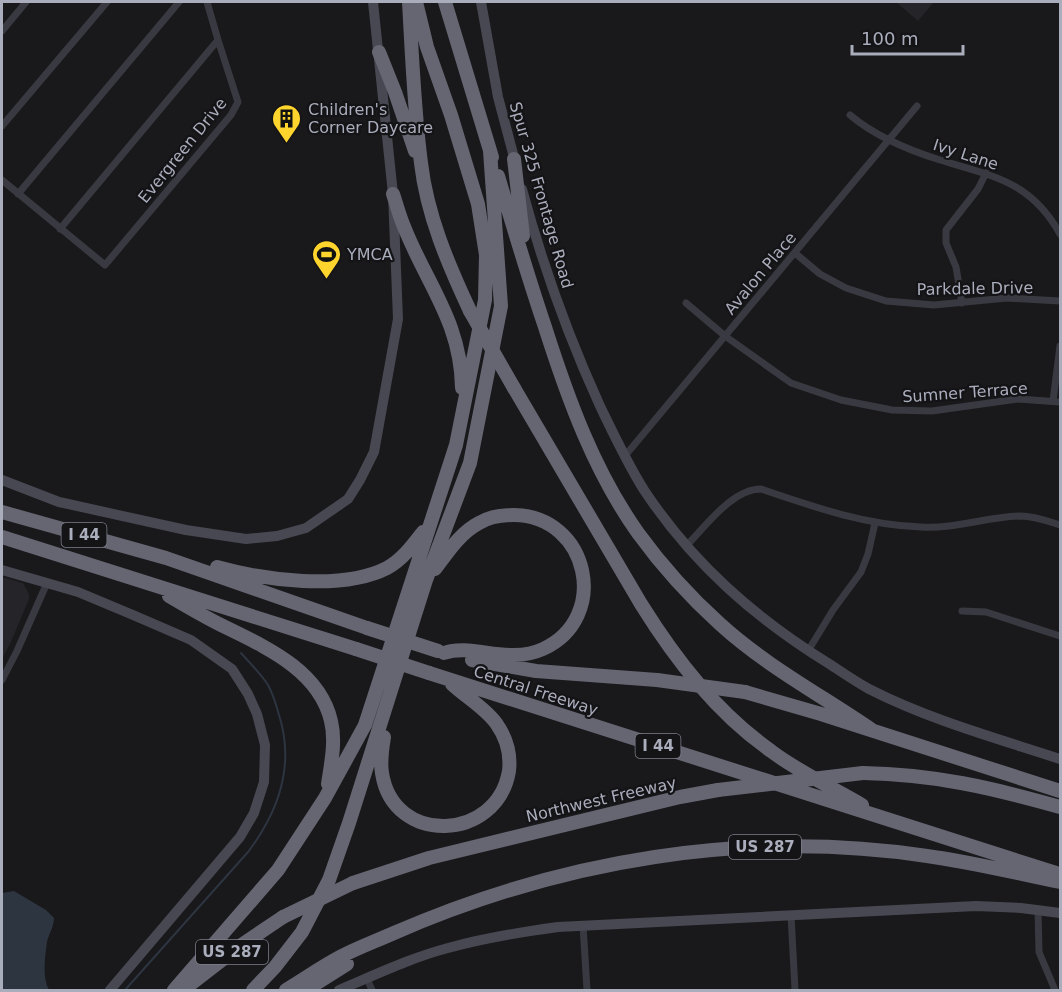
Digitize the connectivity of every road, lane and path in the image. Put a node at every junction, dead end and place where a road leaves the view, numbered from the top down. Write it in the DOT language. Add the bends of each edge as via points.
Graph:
graph roads {
  1 [pos="26,2"];
  2 [pos="107,2"];
  3 [pos="179,2"];
  4 [pos="207,2"];
  5 [pos="373,2"];
  6 [pos="409,2"];
  7 [pos="416,2"];
  8 [pos="444,2"];
  9 [pos="481,2"];
  10 [pos="2,31"];
  11 [pos="218,40"];
  12 [pos="379,52"];
  13 [pos="917,106"];
  14 [pos="850,115"];
  15 [pos="2,126"];
  16 [pos="889,141"];
  17 [pos="490,151"];
  18 [pos="514,159"];
  19 [pos="421,164"];
  20 [pos="986,173"];
  21 [pos="2,180"];
  22 [pos="18,194"];
  23 [pos="393,194"];
  24 [pos="60,229"];
  25 [pos="1060,234"];
  26 [pos="795,253"];
  27 [pos="526,270"];
  28 [pos="1060,301"];
  29 [pos="686,303"];
  30 [pos="962,303"];
  31 [pos="725,336"];
  32 [pos="1060,346"];
  33 [pos="1057,401"];
  34 [pos="462,418"];
  35 [pos="624,457"];
  36 [pos="2,480"];
  37 [pos="2,512"];
  38 [pos="875,523"];
  39 [pos="1060,525"];
  40 [pos="428,526"];
  41 [pos="2,537"];
  42 [pos="686,546"];
  43 [pos="166,558"];
  44 [pos="2,570"];
  45 [pos="426,580"];
  46 [pos="143,582"];
  47 [pos="47,583"];
  48 [pos="962,611"];
  49 [pos="1060,636"];
  50 [pos="808,651"];
  51 [pos="441,652"];
  52 [pos="444,679"];
  53 [pos="2,680"];
  54 [pos="390,697"];
  55 [pos="872,730"];
  56 [pos="1060,759"];
  57 [pos="1060,791"];
  58 [pos="325,798"];
  59 [pos="1060,807"];
  60 [pos="887,819"];
  61 [pos="1060,875"];
  62 [pos="1060,882"];
  63 [pos="1038,909"];
  64 [pos="1060,913"];
  65 [pos="791,915"];
  66 [pos="433,916"];
  67 [pos="583,925"];
  68 [pos="367,979"];
  69 [pos="110,990"];
  70 [pos="174,990"];
  71 [pos="183,990"];
  72 [pos="253,990"];
  73 [pos="286,990"];
  74 [pos="306,990"];
  75 [pos="339,990"];
  76 [pos="372,990"];
  77 [pos="587,990"];
  78 [pos="795,990"];
  79 [pos="1055,990"];
  1 -- 10 [label="street"];
  2 -- 15 [label="street"];
  3 -- 22 [label="street"];
  4 -- 11 [label="street, Evergreen Drive"];
  5 -- 12 [label="main road"];
  6 -- 19 [label="highway"];
  7 -- 34 [label="highway" via="478,204 486,255 485,300"];
  8 -- 17 [label="highway"];
  9 -- 18 [label="main road, Spur 325 Frontage Road"];
  11 -- 24 [label="street"];
  11 -- 24 [label="street, Evergreen Drive" via="238,102 231,116 105,265"];
  12 -- 19 [label="highway"];
  12 -- 23 [label="main road"];
  13 -- 16 [label="street, Avalon Place"];
  14 -- 16 [label="street, Ivy Lane"];
  16 -- 20 [label="street, Ivy Lane"];
  16 -- 26 [label="street, Avalon Place"];
  17 -- 27 [label="highway"];
  17 -- 45 [label="highway" via="501,306 470,463"];
  18 -- 27 [label="highway"];
  18 -- 35 [label="main road, Spur 325 Frontage Road" via="535,236 576,354"];
  19 -- 60 [label="highway, bridge" via="448,263 470,311 656,628 705,693 770,751"];
  20 -- 25 [label="street, Ivy Lane" via="1032,198"];
  20 -- 30 [label="street" via="946,230"];
  21 -- 22 [label="street"];
  22 -- 24 [label="street"];
  23 -- 34 [label="highway" via="405,230 453,330 461,365"];
  23 -- 36 [label="main road" via="398,319 374,452 348,499 329,513 306,528 246,539 59,502"];
  26 -- 30 [label="street, Parkdale Drive" via="820,274 846,288 886,300 934,305"];
  26 -- 31 [label="street, Avalon Place"];
  27 -- 55 [label="highway" via="583,434 638,533 672,575 752,651"];
  28 -- 30 [label="street, Parkdale Drive" via="1007,298"];
  29 -- 31 [label="street, Sumner Terrace"];
  31 -- 33 [label="street, Sumner Terrace" via="791,383 841,400 882,408 932,411 1018,399"];
  31 -- 35 [label="street, Avalon Place"];
  32 -- 33 [label="street"];
  34 -- 40 [label="highway"];
  35 -- 42 [label="main road"];
  37 -- 43 [label="highway, Central Freeway / I 44"];
  38 -- 39 [label="street" via="946,527 1023,516"];
  38 -- 42 [label="street" via="753,489 735,496"];
  38 -- 50 [label="street" via="861,572"];
  40 -- 43 [label="highway" via="407,552 387,568 346,579 248,576 189,559"];
  40 -- 58 [label="highway" via="365,724"];
  41 -- 46 [label="highway, Central Freeway / I 44"];
  42 -- 50 [label="main road" via="726,587"];
  43 -- 51 [label="highway, Central Freeway / I 44, bridge"];
  44 -- 47 [label="main road"];
  45 -- 51 [label="highway" via="467,531 480,522 510,515 525,515 554,527 570,543 582,568 584,591 578,615 563,635 543,649 508,656 454,649"];
  45 -- 54 [label="highway"];
  46 -- 52 [label="highway, Central Freeway / I 44, bridge"];
  46 -- 58 [label="highway" via="274,653 310,681 327,708 332,727 333,750"];
  47 -- 53 [label="street"];
  47 -- 69 [label="main road" via="78,592 191,640 232,669 257,714 265,745 264,782 254,813 240,837"];
  48 -- 49 [label="street" via="986,612"];
  50 -- 56 [label="main road" via="869,689 934,718"];
  51 -- 55 [label="highway, Central Freeway / I 44, bridge" via="512,668 745,692"];
  52 -- 54 [label="highway" via="496,723 509,755 508,777 497,799 487,811 465,823 452,827 421,823 390,797 382,774 381,755"];
  52 -- 60 [label="highway, Central Freeway / I 44"];
  54 -- 72 [label="highway" via="329,880 302,932"];
  55 -- 57 [label="highway, Central Freeway / I 44"];
  58 -- 70 [label="highway" via="278,870"];
  59 -- 71 [label="highway, Northwest Freeway / US 287, bridge" via="935,777 863,773 718,790 669,800 429,858 353,883 283,917"];
  60 -- 61 [label="highway, Central Freeway / I 44"];
  62 -- 66 [label="highway, US 287" via="927,856 871,850 714,850 614,863 545,879"];
  63 -- 64 [label="main road"];
  63 -- 65 [label="main road" via="976,906"];
  63 -- 79 [label="street" via="1040,952"];
  65 -- 67 [label="main road"];
  65 -- 78 [label="street"];
  66 -- 73 [label="highway, US 287" via="340,957"];
  66 -- 74 [label="highway"];
  67 -- 68 [label="main road" via="447,948"];
  67 -- 77 [label="street"];
  68 -- 75 [label="main road"];
  68 -- 76 [label="street"];
}
